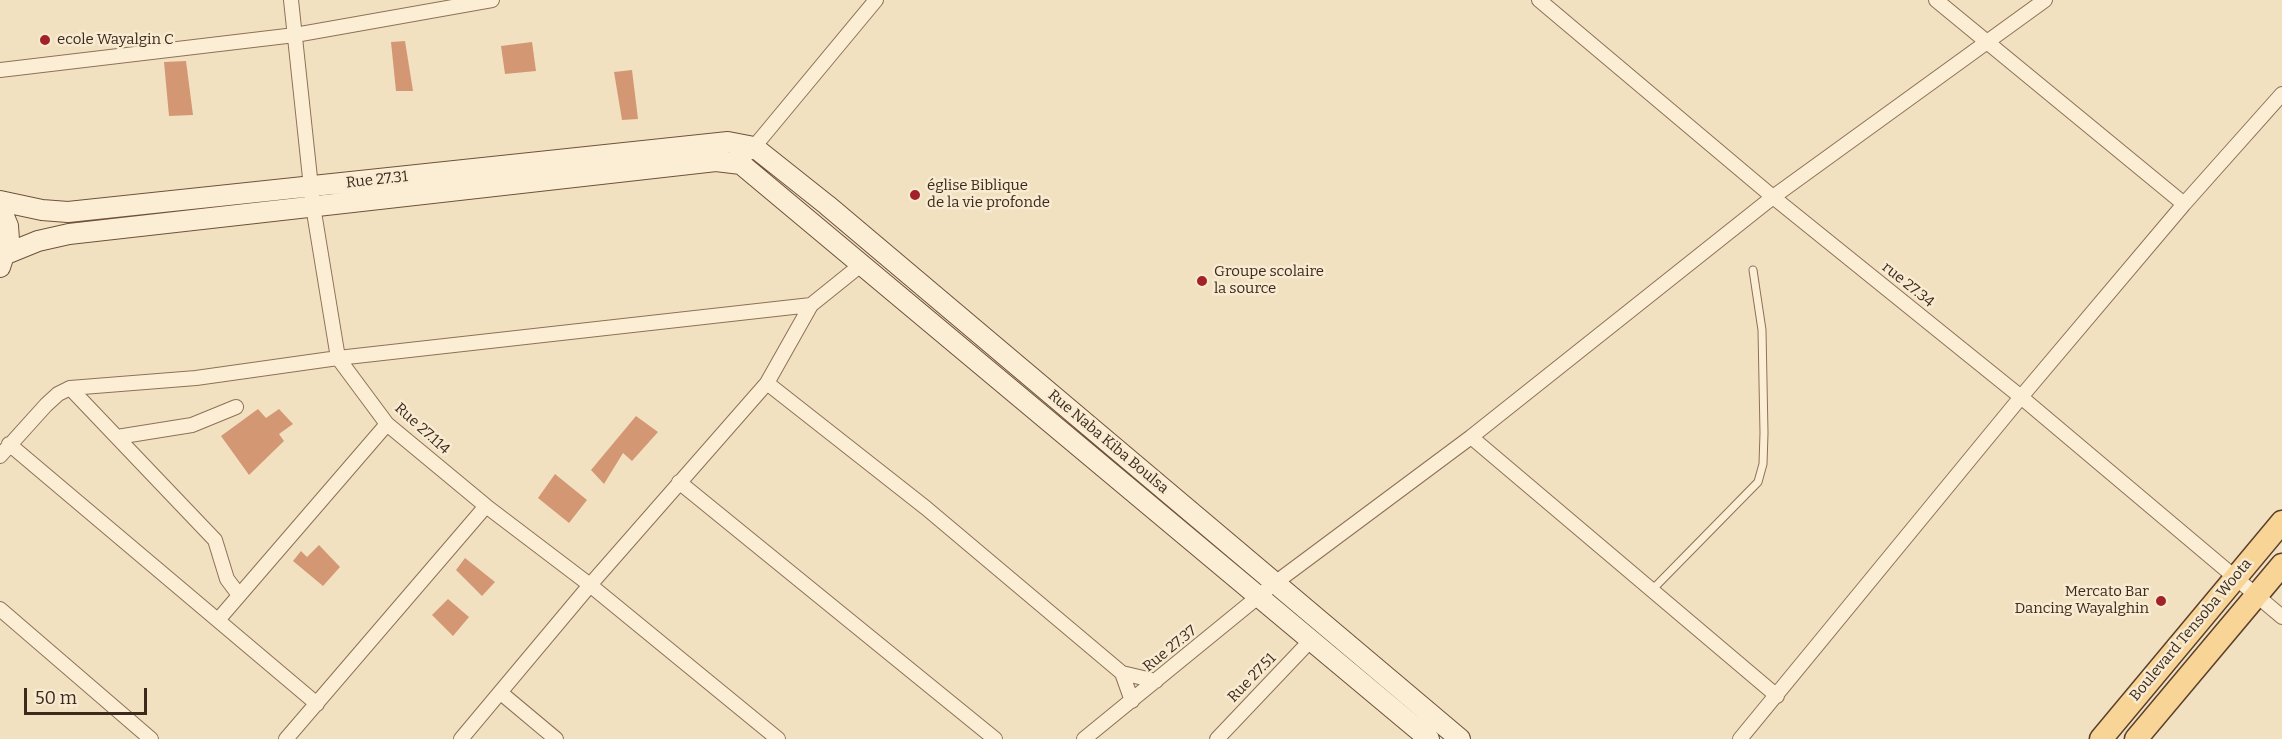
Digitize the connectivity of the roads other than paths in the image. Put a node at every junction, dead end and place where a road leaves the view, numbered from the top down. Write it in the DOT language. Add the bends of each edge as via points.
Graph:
graph roads {
  1 [pos="291,0"];
  2 [pos="492,0"];
  3 [pos="876,0"];
  4 [pos="1539,0"];
  5 [pos="1936,0"];
  6 [pos="2044,0"];
  7 [pos="468,1"];
  8 [pos="296,35"];
  9 [pos="1987,42"];
  10 [pos="0,70"];
  11 [pos="2282,93"];
  12 [pos="754,147"];
  13 [pos="741,164"];
  14 [pos="312,197"];
  15 [pos="1773,197"];
  16 [pos="0,201"];
  17 [pos="2184,204"];
  18 [pos="0,207"];
  19 [pos="3,261"];
  20 [pos="862,264"];
  21 [pos="1754,270"];
  22 [pos="811,305"];
  23 [pos="338,358"];
  24 [pos="766,383"];
  25 [pos="70,388"];
  26 [pos="2020,397"];
  27 [pos="236,407"];
  28 [pos="387,424"];
  29 [pos="117,437"];
  30 [pos="1472,437"];
  31 [pos="9,444"];
  32 [pos="0,456"];
  33 [pos="679,482"];
  34 [pos="486,506"];
  35 [pos="2282,522"];
  36 [pos="2282,565"];
  37 [pos="2235,577"];
  38 [pos="1275,583"];
  39 [pos="590,585"];
  40 [pos="1652,590"];
  41 [pos="2257,594"];
  42 [pos="239,596"];
  43 [pos="1260,597"];
  44 [pos="0,609"];
  45 [pos="2282,617"];
  46 [pos="218,620"];
  47 [pos="1311,640"];
  48 [pos="1122,673"];
  49 [pos="1155,681"];
  50 [pos="501,693"];
  51 [pos="1777,696"];
  52 [pos="1132,700"];
  53 [pos="317,704"];
  54 [pos="151,739"];
  55 [pos="286,739"];
  56 [pos="461,739"];
  57 [pos="556,739"];
  58 [pos="778,739"];
  59 [pos="995,739"];
  60 [pos="1084,739"];
  61 [pos="1217,739"];
  62 [pos="1429,739"];
  63 [pos="1460,739"];
  64 [pos="1740,739"];
  65 [pos="2101,739"];
  66 [pos="2136,739"];
  1 -- 8 [label="street, Rue 27.114"];
  2 -- 7 [label="street"];
  3 -- 12 [label="street"];
  4 -- 15 [label="street, rue 27.34"];
  5 -- 9 [label="street"];
  6 -- 9 [label="street, Rue 27.37"];
  7 -- 8 [label="street"];
  8 -- 10 [label="street"];
  8 -- 14 [label="street, Rue 27.114"];
  9 -- 15 [label="street, Rue 27.37"];
  9 -- 17 [label="street"];
  11 -- 17 [label="street"];
  12 -- 13 [label="street"];
  12 -- 14 [label="street, Rue 27.31" via="728,142"];
  12 -- 38 [label="street, Rue Naba Kiba Boulsa"];
  13 -- 14 [label="street, Rue 27.31" via="716,161"];
  13 -- 20 [label="street, Rue Naba Kiba Boulsa"];
  14 -- 16 [label="street, Rue 27.31" via="68,212"];
  14 -- 19 [label="street, Rue 27.31" via="69,234 38,241"];
  14 -- 23 [label="street, Rue 27.114"];
  15 -- 26 [label="street, rue 27.34"];
  15 -- 30 [label="street, Rue 27.37"];
  17 -- 26 [label="street"];
  18 -- 19 [label="street" via="8,226"];
  20 -- 22 [label="street"];
  20 -- 43 [label="street, Rue Naba Kiba Boulsa"];
  21 -- 40 [label="lane" via="1762,330 1764,433 1758,482"];
  22 -- 23 [label="street"];
  22 -- 24 [label="street"];
  23 -- 25 [label="street" via="196,378"];
  23 -- 28 [label="street, Rue 27.114"];
  24 -- 33 [label="street"];
  24 -- 48 [label="street" via="926,508"];
  25 -- 29 [label="street"];
  25 -- 31 [label="street" via="45,405"];
  26 -- 37 [label="street, rue 27.34"];
  26 -- 51 [label="street"];
  27 -- 29 [label="street" via="192,425"];
  28 -- 34 [label="street, Rue 27.114"];
  28 -- 42 [label="street"];
  29 -- 42 [label="street" via="214,540 227,579"];
  30 -- 38 [label="street, Rue 27.37"];
  30 -- 40 [label="street"];
  31 -- 32 [label="street"];
  31 -- 46 [label="street"];
  33 -- 39 [label="street"];
  33 -- 59 [label="street"];
  34 -- 39 [label="street, Rue 27.114"];
  34 -- 53 [label="street"];
  35 -- 37 [label="main road, Boulevard Tensoba Woota"];
  36 -- 41 [label="main road, Boulevard Tensoba Woota"];
  37 -- 41 [label="street, rue 27.34"];
  37 -- 65 [label="main road, Boulevard Tensoba Woota"];
  38 -- 43 [label="street, Rue 27.37"];
  38 -- 63 [label="street, Rue Naba Kiba Boulsa"];
  39 -- 50 [label="street"];
  39 -- 58 [label="street, Rue 27.114"];
  40 -- 51 [label="street"];
  41 -- 45 [label="street, rue 27.34"];
  41 -- 66 [label="main road, Boulevard Tensoba Woota"];
  42 -- 46 [label="street"];
  43 -- 47 [label="street, Rue Naba Kiba Boulsa"];
  43 -- 49 [label="street, Rue 27.37"];
  44 -- 54 [label="street"];
  46 -- 53 [label="street"];
  47 -- 61 [label="street, Rue 27.51"];
  47 -- 62 [label="street, Rue Naba Kiba Boulsa"];
  48 -- 49 [label="street"];
  48 -- 52 [label="street"];
  49 -- 52 [label="street, Rue 27.37"];
  50 -- 56 [label="street"];
  50 -- 57 [label="street"];
  51 -- 64 [label="street"];
  52 -- 60 [label="street, Rue 27.37"];
  53 -- 55 [label="street"];
}
